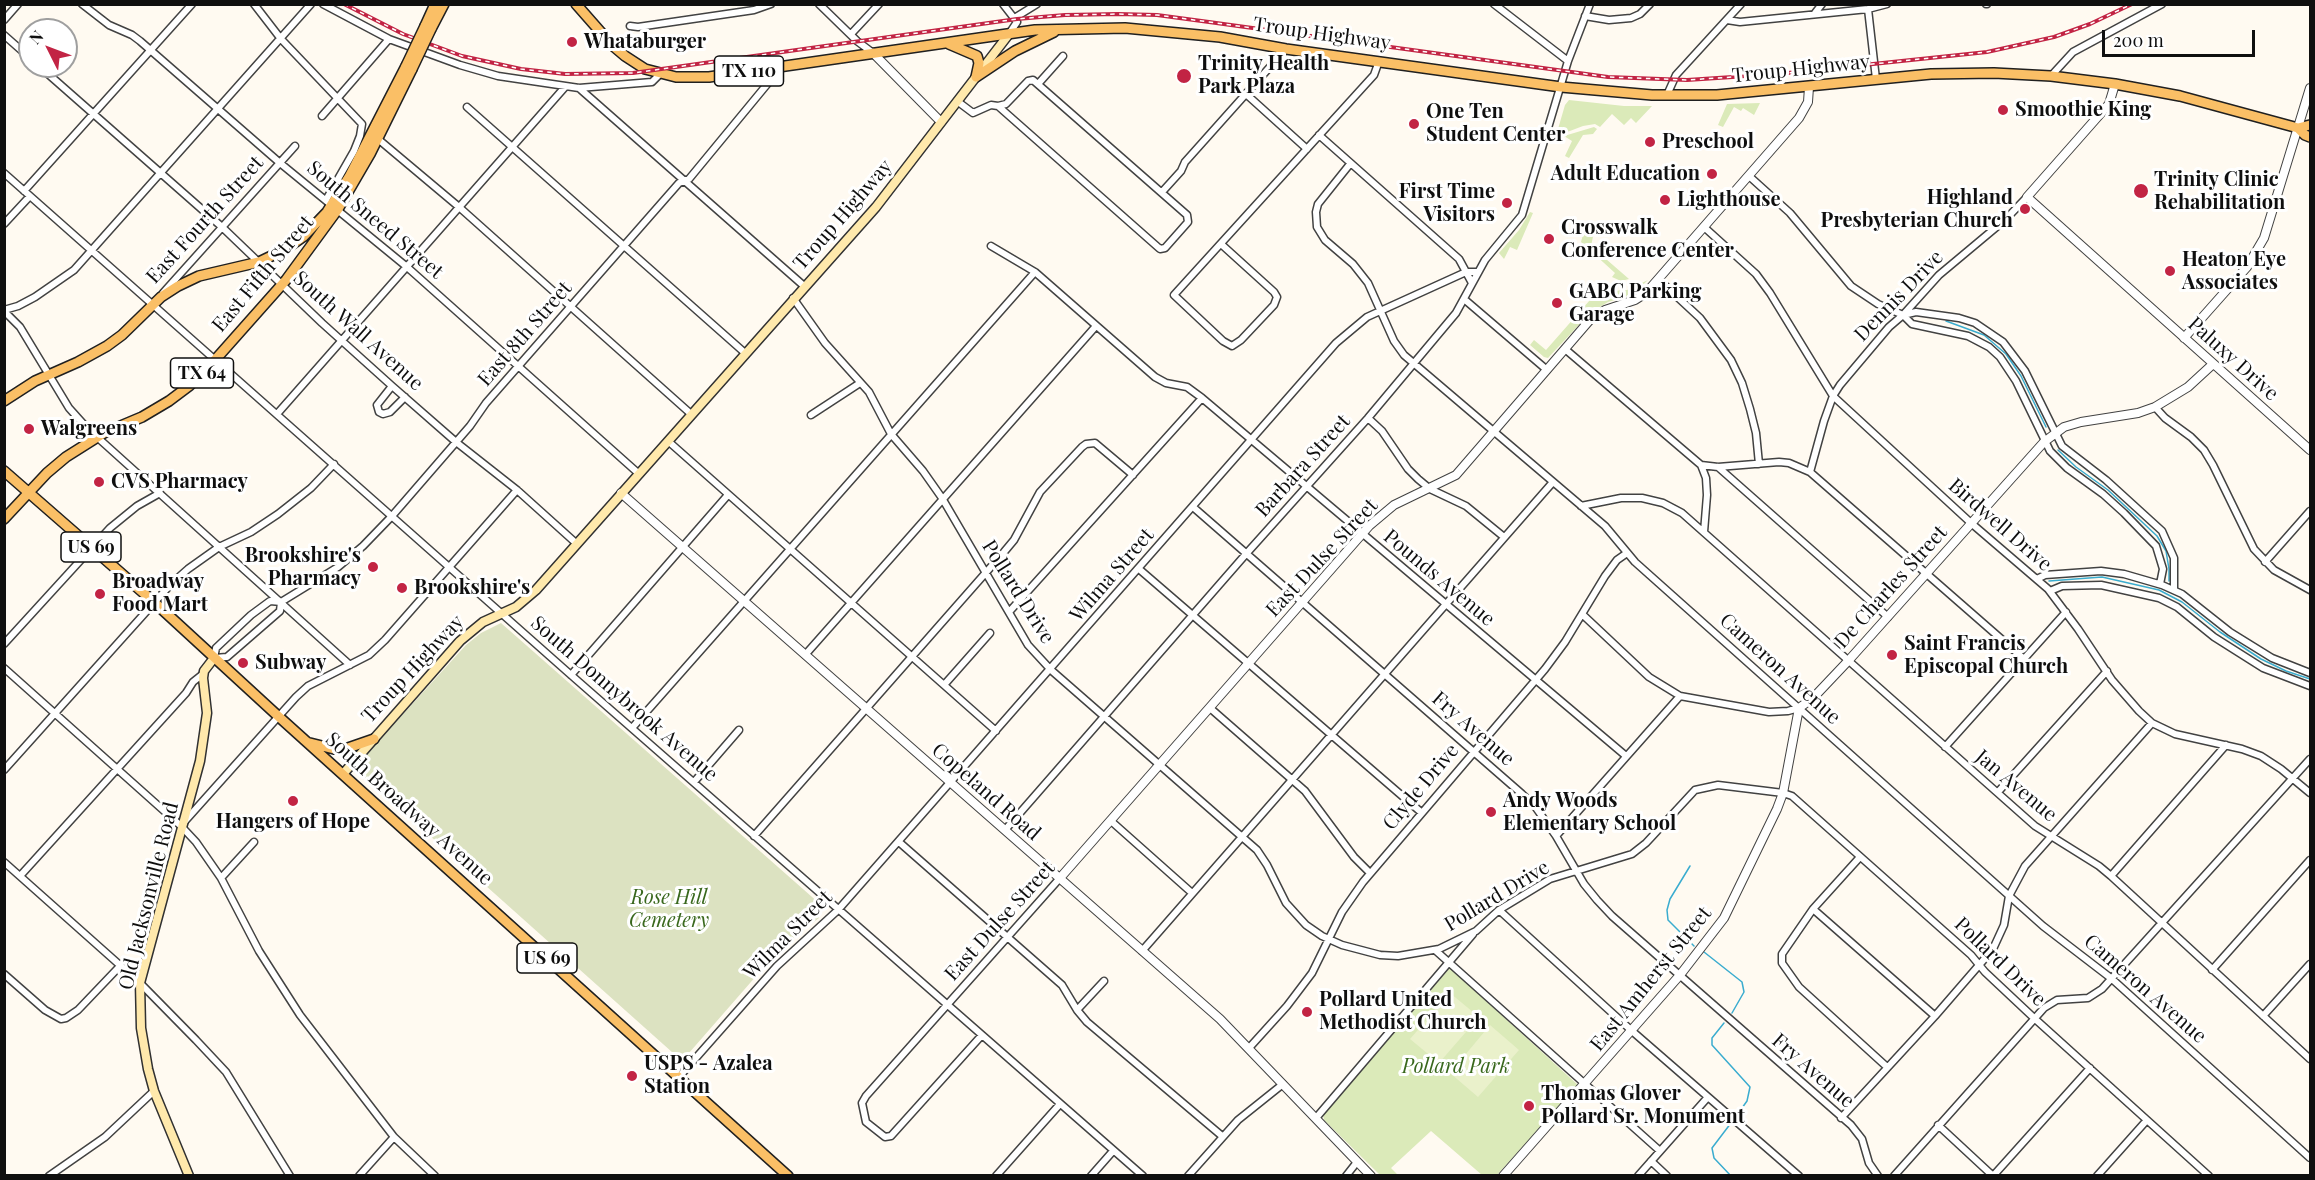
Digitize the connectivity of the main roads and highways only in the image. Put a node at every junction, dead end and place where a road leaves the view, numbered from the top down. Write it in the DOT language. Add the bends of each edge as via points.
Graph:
graph roads {
  1 [pos="435,4"];
  2 [pos="444,4"];
  3 [pos="576,4"];
  4 [pos="428,27"];
  5 [pos="1061,29"];
  6 [pos="1009,34"];
  7 [pos="947,43"];
  8 [pos="409,68"];
  9 [pos="976,77"];
  10 [pos="2310,125"];
  11 [pos="2298,128"];
  12 [pos="2310,136"];
  13 [pos="332,205"];
  14 [pos="259,262"];
  15 [pos="4,401"];
  16 [pos="4,471"];
  17 [pos="28,493"];
  18 [pos="4,519"];
  19 [pos="214,658"];
  20 [pos="374,739"];
  21 [pos="306,742"];
  22 [pos="343,774"];
  23 [pos="188,1175"];
  24 [pos="788,1176"];
  1 -- 4 [label="main road, TX 64"];
  2 -- 4 [label="main road, TX 64"];
  3 -- 7 [label="main road, TX 110" via="618,50 640,65 660,74 694,78"];
  4 -- 8 [label="main road, TX 64, bridge"];
  5 -- 6 [label="main road, Troup Highway / TX 110"];
  5 -- 9 [label="main road" via="1022,47"];
  5 -- 11 [label="main road, Troup Highway" via="1154,29 1561,87 1667,95 1718,95 1930,74 2051,76 2180,96"];
  6 -- 7 [label="main road, TX 110"];
  6 -- 9 [label="main road, Troup Highway"];
  7 -- 9 [label="main road" via="977,56"];
  8 -- 13 [label="main road, East Fifth Street / TX 64"];
  8 -- 13 [label="main road, East Fifth Street / TX 64" via="378,139"];
  9 -- 20 [label="main road, Troup Highway" via="887,194 531,595 516,607 483,622 460,641"];
  10 -- 11 [label="main road, Troup Highway"];
  11 -- 12 [label="main road, Troup Highway"];
  13 -- 14 [label="main road, East Fifth Street / TX 64" via="298,241"];
  13 -- 17 [label="main road, East Fifth Street / TX 64" via="282,284 199,377 169,401 97,437 57,464"];
  14 -- 15 [label="main road, East Fourth Street / TX 64" via="191,279 178,286 107,346"];
  16 -- 17 [label="main road, South Broadway Avenue / US 69"];
  17 -- 18 [label="main road, East Fifth Street"];
  17 -- 19 [label="main road, South Broadway Avenue / US 69"];
  19 -- 21 [label="main road, South Broadway Avenue / US 69"];
  19 -- 23 [label="main road, Old Jacksonville Road" via="204,673 204,738 140,983 141,1028 154,1091"];
  20 -- 21 [label="main road" via="334,749"];
  20 -- 22 [label="main road, Troup Highway"];
  21 -- 22 [label="main road, South Broadway Avenue / US 69"];
  22 -- 24 [label="main road, South Broadway Avenue / US 69"];
}
